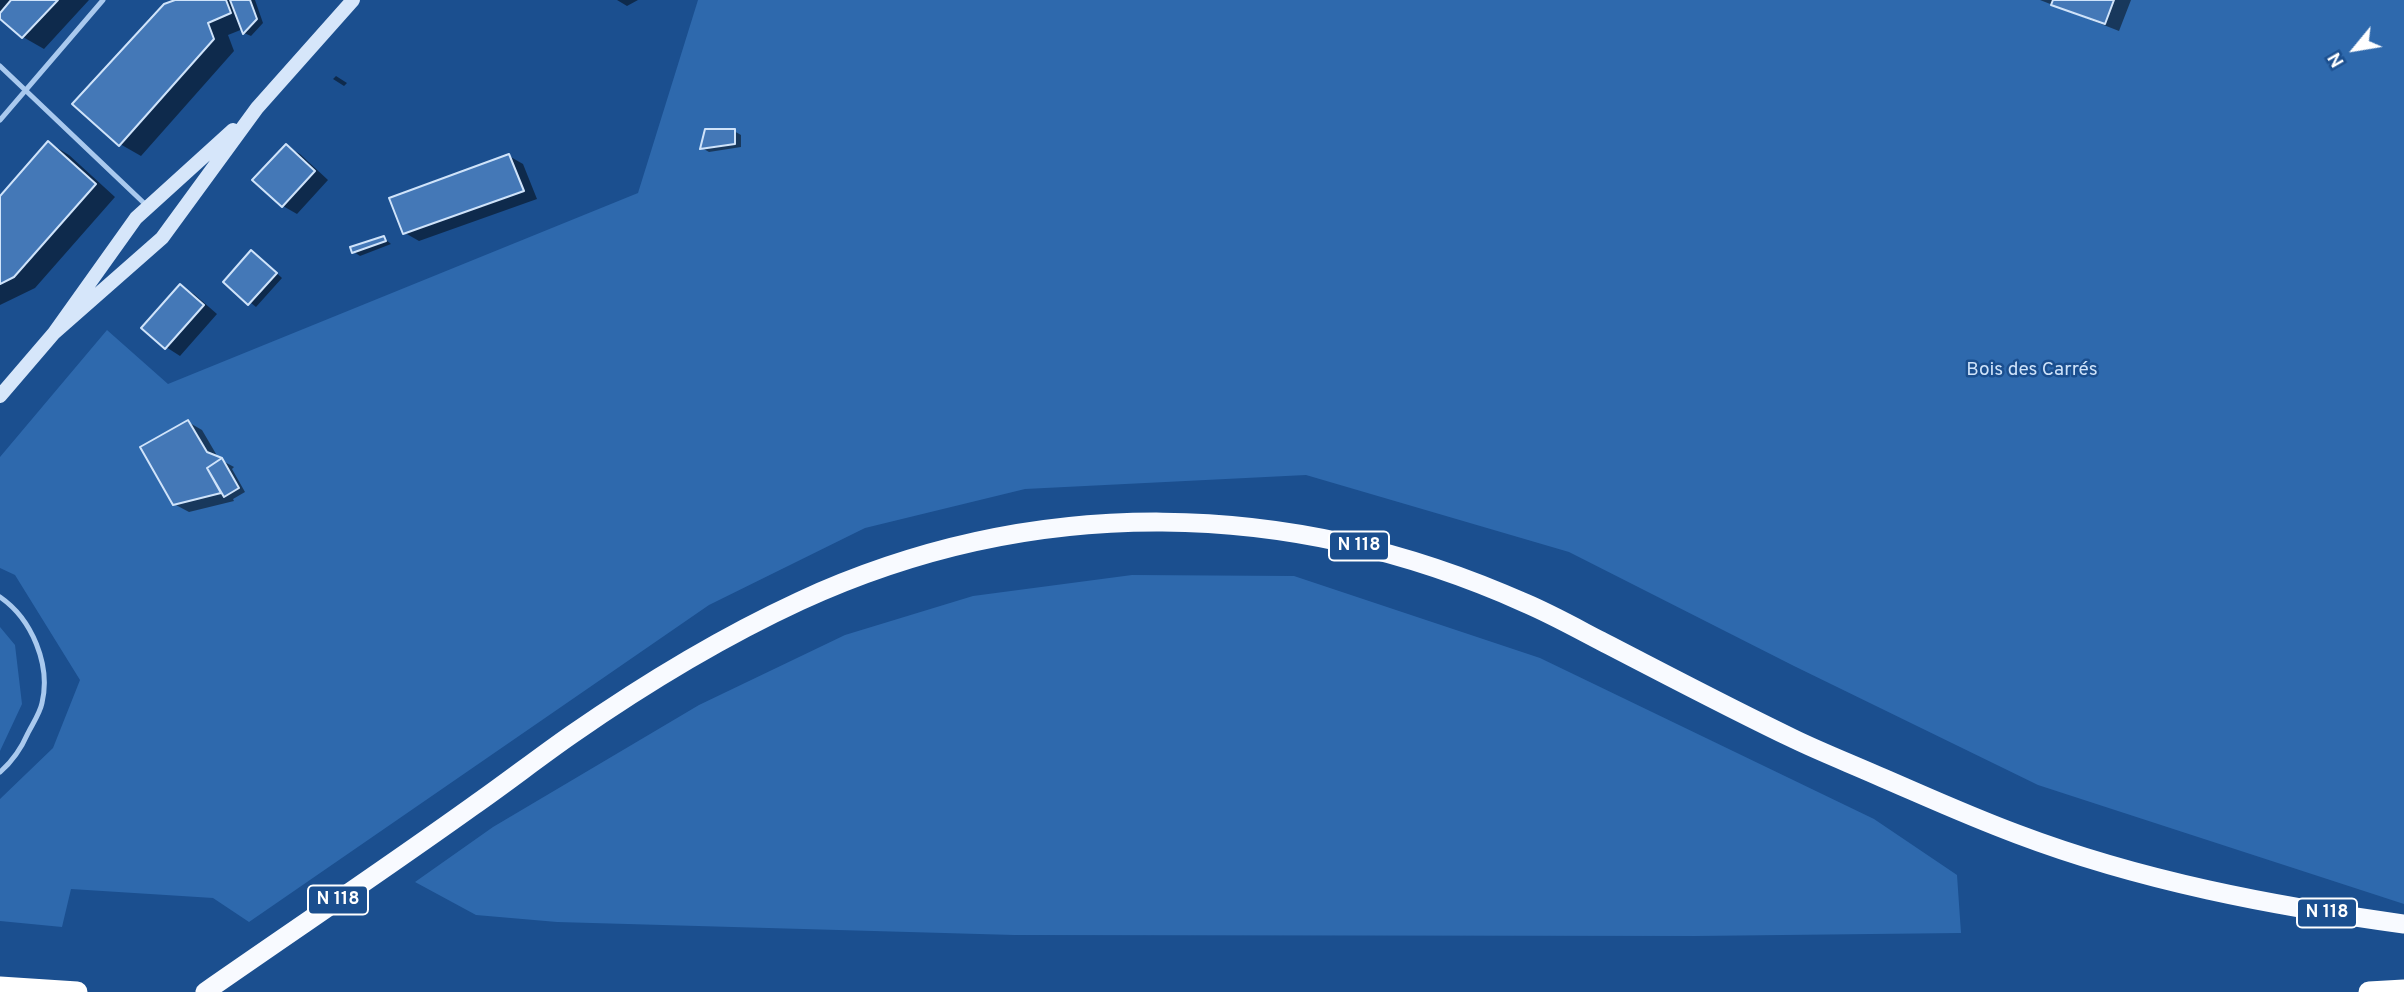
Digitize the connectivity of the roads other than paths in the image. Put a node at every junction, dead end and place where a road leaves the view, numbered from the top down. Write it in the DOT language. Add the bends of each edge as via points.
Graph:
graph roads {
  1 [pos="103,0"];
  2 [pos="353,0"];
  3 [pos="0,66"];
  4 [pos="24,90"];
  5 [pos="257,108"];
  6 [pos="0,120"];
  7 [pos="148,207"];
  8 [pos="54,333"];
  9 [pos="0,396"];
  10 [pos="0,597"];
  11 [pos="0,772"];
  12 [pos="2404,924"];
  13 [pos="0,987"];
  14 [pos="2404,990"];
  15 [pos="77,992"];
  16 [pos="205,992"];
  17 [pos="2369,992"];
  1 -- 4 [label="lane"];
  2 -- 5 [label="main road"];
  3 -- 4 [label="lane"];
  4 -- 6 [label="lane"];
  4 -- 7 [label="lane"];
  5 -- 7 [label="main road"];
  5 -- 8 [label="main road" via="162,239"];
  7 -- 8 [label="main road"];
  8 -- 9 [label="main road"];
  10 -- 11 [label="lane" via="35,640 44,668 42,703 12,762"];
  12 -- 16 [label="highway, N 118" via="2210,890 2019,835 1799,742 1524,602 1414,561 1331,539 1265,528 1137,522 1010,533 917,556 749,626 573,733"];
  13 -- 15 [label="highway"];
  14 -- 17 [label="highway"];
}
